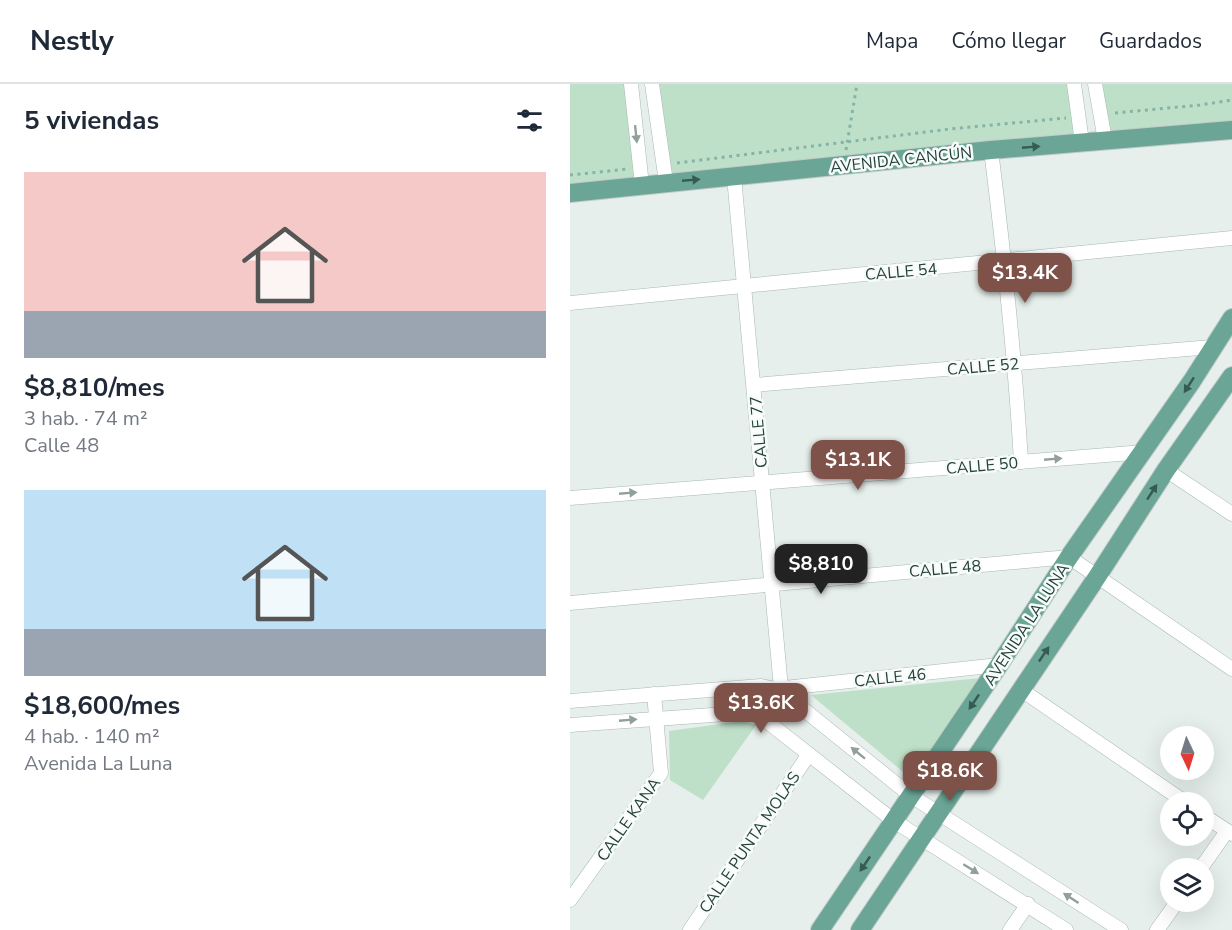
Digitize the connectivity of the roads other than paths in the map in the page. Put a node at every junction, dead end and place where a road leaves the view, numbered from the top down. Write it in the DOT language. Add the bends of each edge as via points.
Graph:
graph roads {
  1 [pos="631,84"];
  2 [pos="652,84"];
  3 [pos="1074,84"];
  4 [pos="1095,84"];
  5 [pos="1232,130"];
  6 [pos="1105,140"];
  7 [pos="1082,142"];
  8 [pos="991,150"];
  9 [pos="664,174"];
  10 [pos="641,176"];
  11 [pos="734,177"];
  12 [pos="570,193"];
  13 [pos="1232,238"];
  14 [pos="1005,261"];
  15 [pos="744,286"];
  16 [pos="570,303"];
  17 [pos="1232,318"];
  18 [pos="1212,347"];
  19 [pos="1015,363"];
  20 [pos="1232,376"];
  21 [pos="754,385"];
  22 [pos="1144,452"];
  23 [pos="1021,462"];
  24 [pos="1166,470"];
  25 [pos="763,483"];
  26 [pos="570,498"];
  27 [pos="1232,514"];
  28 [pos="1069,557"];
  29 [pos="1097,578"];
  30 [pos="773,584"];
  31 [pos="570,603"];
  32 [pos="999,665"];
  33 [pos="1232,669"];
  34 [pos="778,688"];
  35 [pos="1020,689"];
  36 [pos="654,694"];
  37 [pos="571,701"];
  38 [pos="656,718"];
  39 [pos="572,724"];
  40 [pos="809,754"];
  41 [pos="1170,792"];
  42 [pos="910,795"];
  43 [pos="938,813"];
  44 [pos="894,821"];
  45 [pos="1214,822"];
  46 [pos="1230,833"];
  47 [pos="922,839"];
  48 [pos="1209,858"];
  49 [pos="570,900"];
  50 [pos="1028,904"];
  51 [pos="1170,912"];
  52 [pos="690,930"];
  53 [pos="820,930"];
  54 [pos="860,930"];
  55 [pos="1010,930"];
  56 [pos="1066,930"];
  57 [pos="1121,930"];
  58 [pos="1157,930"];
  1 -- 10 [label="street, one-way"];
  2 -- 9 [label="street"];
  3 -- 7 [label="street"];
  4 -- 6 [label="street"];
  5 -- 6 [label="main road, AVENIDA CANCÚN"];
  6 -- 7 [label="main road, AVENIDA CANCÚN"];
  8 -- 7 [label="main road, AVENIDA CANCÚN, one-way"];
  8 -- 11 [label="main road, AVENIDA CANCÚN"];
  8 -- 14 [label="street"];
  9 -- 10 [label="main road, AVENIDA CANCÚN"];
  9 -- 11 [label="main road, AVENIDA CANCÚN, one-way"];
  10 -- 12 [label="main road, AVENIDA CANCÚN"];
  11 -- 15 [label="street, CALLE 77"];
  13 -- 14 [label="street, CALLE 54"];
  14 -- 15 [label="street, CALLE 54"];
  14 -- 19 [label="street"];
  15 -- 16 [label="street, CALLE 54"];
  15 -- 21 [label="street, CALLE 77"];
  17 -- 18 [label="main road, AVENIDA LA LUNA"];
  18 -- 19 [label="street, CALLE 52"];
  18 -- 22 [label="main road, AVENIDA LA LUNA, one-way"];
  19 -- 21 [label="street, CALLE 52"];
  19 -- 23 [label="street"];
  20 -- 24 [label="main road, AVENIDA LA LUNA"];
  21 -- 25 [label="street, CALLE 77"];
  23 -- 22 [label="street, CALLE 50, one-way"];
  22 -- 28 [label="main road, AVENIDA LA LUNA"];
  23 -- 25 [label="street, CALLE 50"];
  24 -- 27 [label="street"];
  29 -- 24 [label="main road, AVENIDA LA LUNA, one-way"];
  26 -- 25 [label="street, CALLE 50, one-way"];
  25 -- 30 [label="street, CALLE 77"];
  28 -- 29 [label="street"];
  28 -- 30 [label="street, CALLE 48"];
  28 -- 32 [label="main road, AVENIDA LA LUNA"];
  29 -- 33 [label="street"];
  35 -- 29 [label="main road, AVENIDA LA LUNA, one-way"];
  30 -- 31 [label="street, CALLE 48"];
  30 -- 34 [label="street, CALLE 77"];
  32 -- 34 [label="street, CALLE 46"];
  32 -- 42 [label="main road, AVENIDA LA LUNA, one-way"];
  34 -- 36 [label="street, CALLE 46"];
  42 -- 34 [label="street, one-way"];
  35 -- 41 [label="street"];
  35 -- 43 [label="main road, AVENIDA LA LUNA"];
  36 -- 37 [label="street, CALLE 46"];
  36 -- 38 [label="street, CALLE KANA"];
  37 -- 39 [label="street"];
  39 -- 38 [label="street, one-way"];
  38 -- 40 [label="street" via="755,712"];
  38 -- 49 [label="street, CALLE KANA" via="661,773"];
  40 -- 44 [label="street"];
  40 -- 52 [label="street, CALLE PUNTA MOLAS"];
  42 -- 43 [label="street"];
  42 -- 44 [label="main road, AVENIDA LA LUNA"];
  43 -- 47 [label="main road, AVENIDA LA LUNA"];
  57 -- 43 [label="street, one-way"];
  44 -- 47 [label="street"];
  44 -- 53 [label="main road, AVENIDA LA LUNA, one-way"];
  45 -- 46 [label="street"];
  46 -- 48 [label="street"];
  47 -- 50 [label="street, one-way"];
  47 -- 54 [label="main road, AVENIDA LA LUNA"];
  50 -- 55 [label="street"];
  50 -- 56 [label="street"];
  51 -- 58 [label="street"];
}
